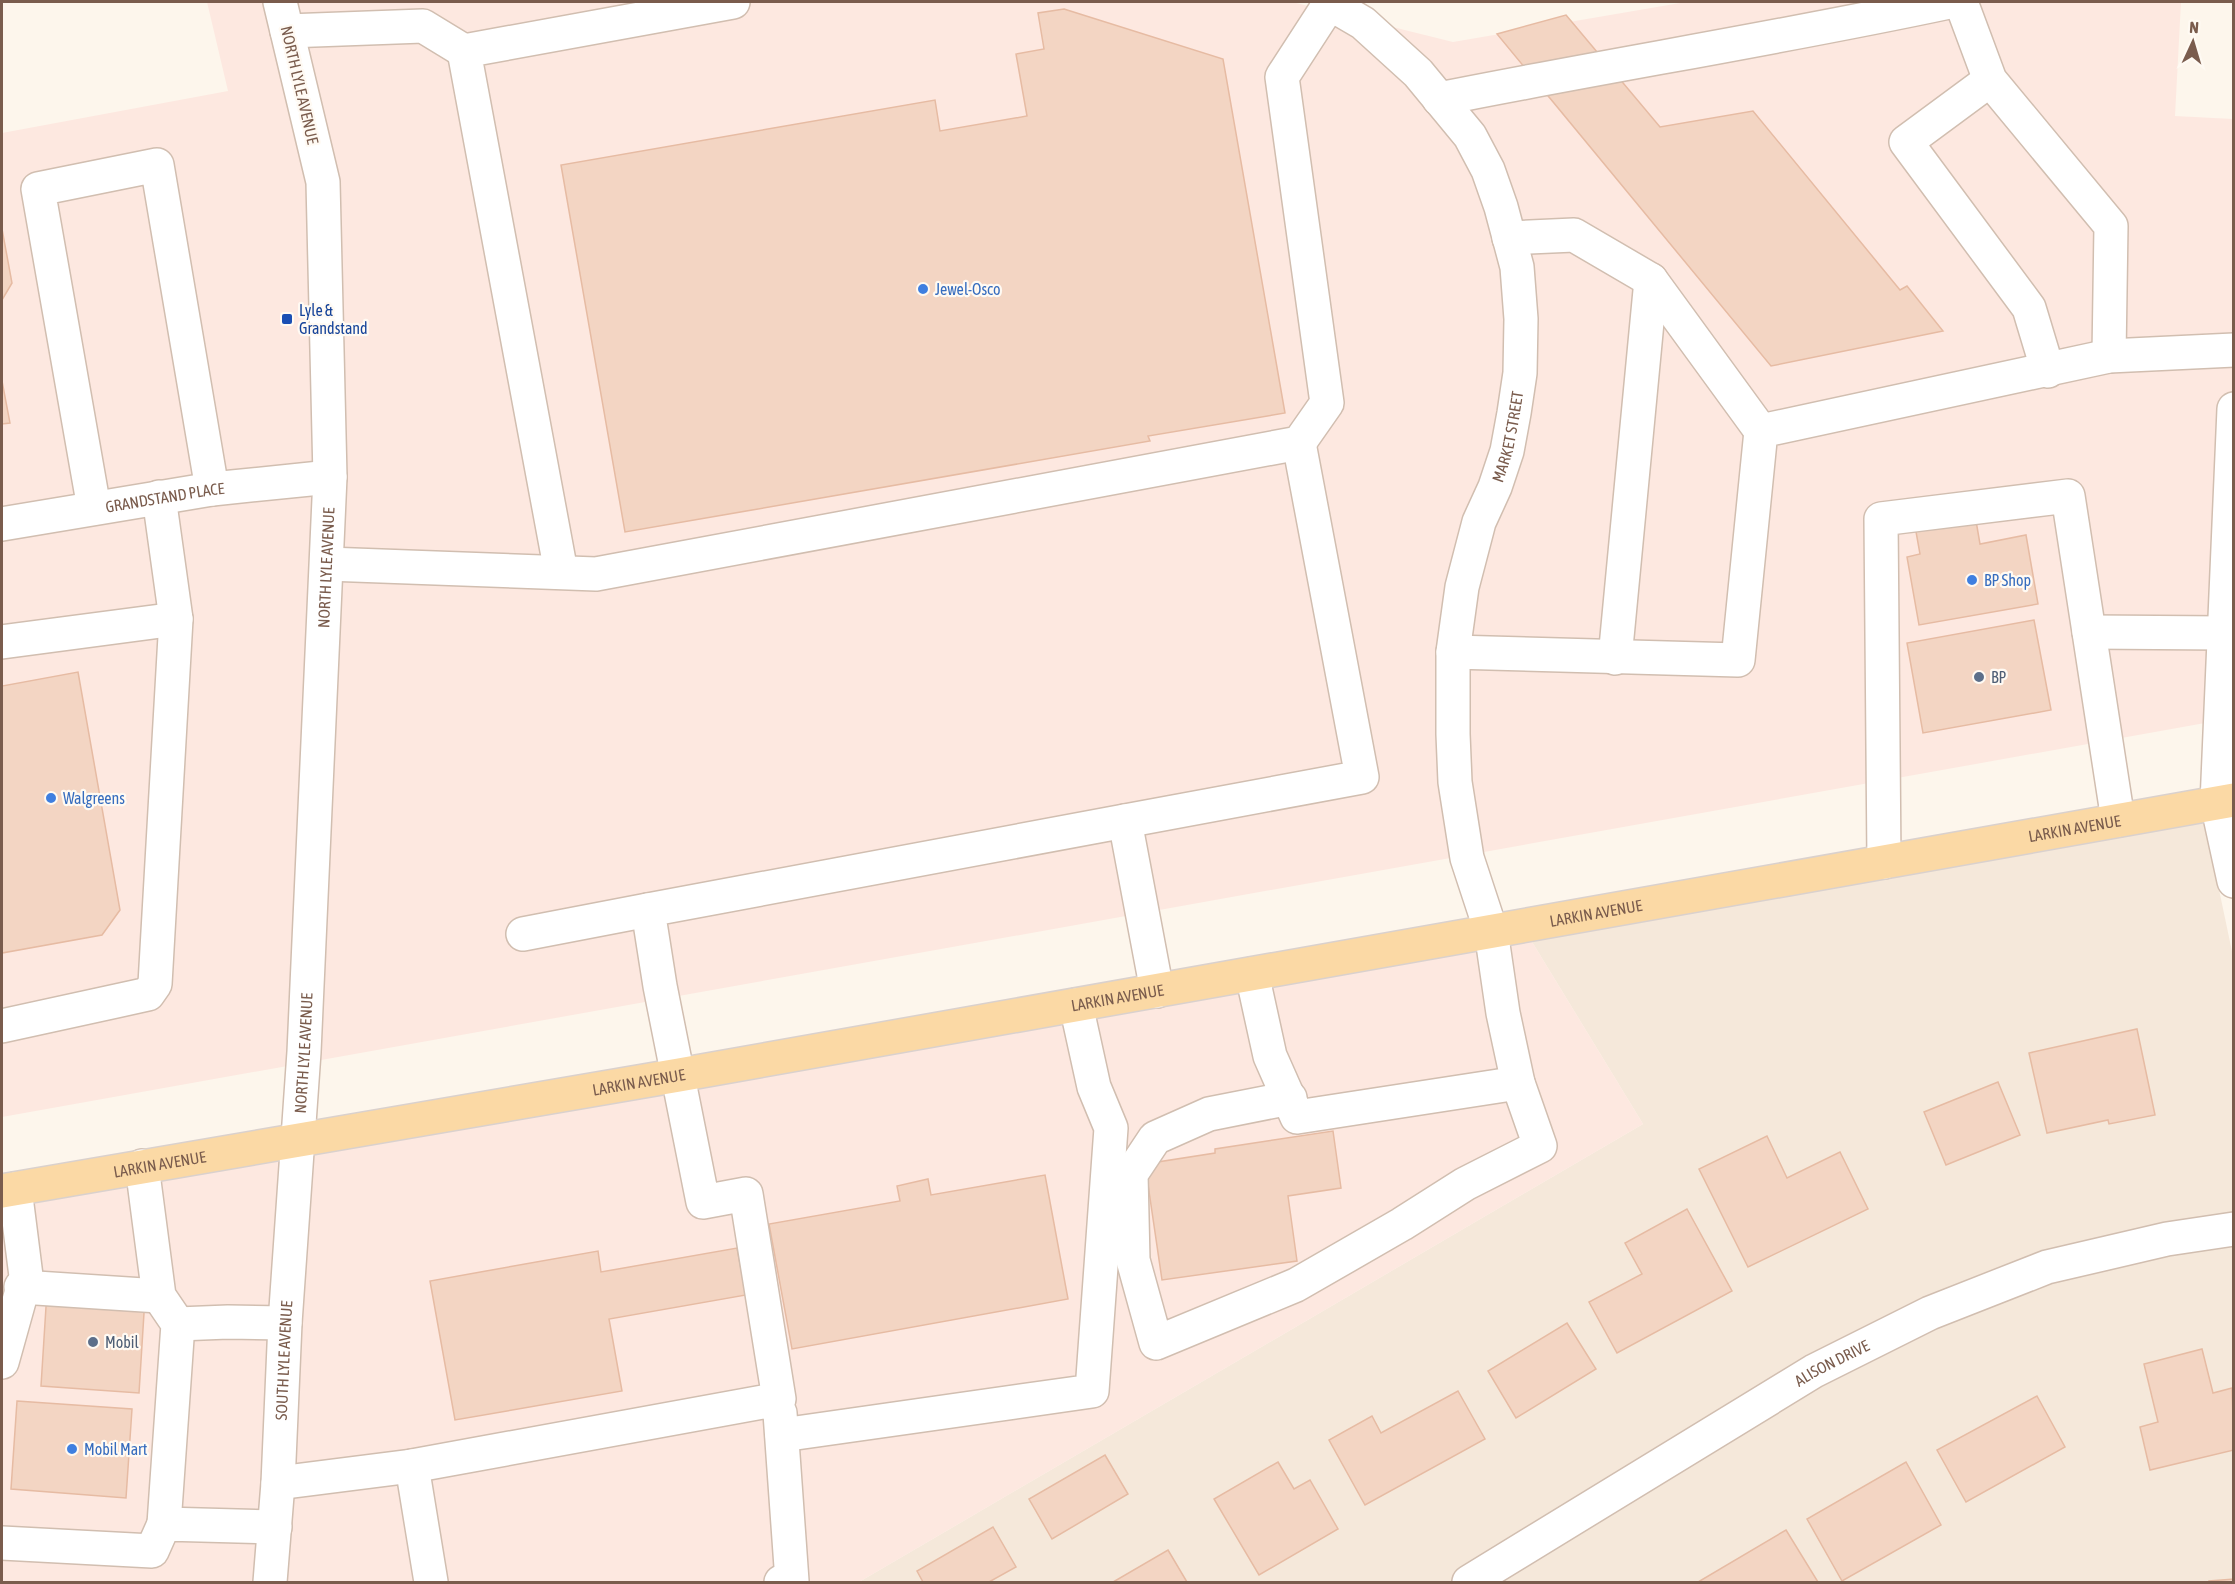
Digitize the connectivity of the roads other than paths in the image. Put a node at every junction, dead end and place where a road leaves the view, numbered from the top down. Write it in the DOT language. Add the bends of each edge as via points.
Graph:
graph roads {
  1 [pos="733,2"];
  2 [pos="1328,2"];
  3 [pos="1949,2"];
  4 [pos="1961,2"];
  5 [pos="284,16"];
  6 [pos="464,51"];
  7 [pos="1990,80"];
  8 [pos="1439,99"];
  9 [pos="1509,238"];
  10 [pos="1651,279"];
  11 [pos="2234,350"];
  12 [pos="2109,356"];
  13 [pos="2048,370"];
  14 [pos="2234,409"];
  15 [pos="1761,431"];
  16 [pos="1299,443"];
  17 [pos="330,477"];
  18 [pos="212,489"];
  19 [pos="159,497"];
  20 [pos="94,508"];
  21 [pos="2,524"];
  22 [pos="327,564"];
  23 [pos="561,572"];
  24 [pos="176,619"];
  25 [pos="2089,632"];
  26 [pos="2224,633"];
  27 [pos="2,642"];
  28 [pos="1453,652"];
  29 [pos="1615,658"];
  30 [pos="2225,802"];
  31 [pos="2118,820"];
  32 [pos="1125,821"];
  33 [pos="1884,862"];
  34 [pos="2234,881"];
  35 [pos="648,910"];
  36 [pos="1491,931"];
  37 [pos="523,934"];
  38 [pos="1252,974"];
  39 [pos="1157,990"];
  40 [pos="1076,1005"];
  41 [pos="2,1026"];
  42 [pos="679,1075"];
  43 [pos="1518,1083"];
  44 [pos="1294,1108"];
  45 [pos="298,1140"];
  46 [pos="142,1166"];
  47 [pos="8,1190"];
  48 [pos="2234,1229"];
  49 [pos="21,1287"];
  50 [pos="159,1296"];
  51 [pos="285,1323"];
  52 [pos="178,1324"];
  53 [pos="2,1362"];
  54 [pos="779,1399"];
  55 [pos="782,1435"];
  56 [pos="412,1466"];
  57 [pos="278,1483"];
  58 [pos="164,1524"];
  59 [pos="275,1527"];
  60 [pos="2,1543"];
  61 [pos="270,1582"];
  62 [pos="431,1582"];
  63 [pos="781,1582"];
  64 [pos="1469,1582"];
  1 -- 6 [label="street"];
  2 -- 8 [label="street, MARKET STREET" via="1364,24 1418,73"];
  2 -- 16 [label="street" via="1282,77 1327,403"];
  3 -- 8 [label="street"];
  4 -- 7 [label="street"];
  5 -- 6 [label="street" via="423,26"];
  5 -- 17 [label="street, NORTH LYLE AVENUE" via="323,182"];
  6 -- 23 [label="street"];
  7 -- 12 [label="street" via="2111,226"];
  7 -- 13 [label="street" via="1906,142 2029,308"];
  8 -- 9 [label="street, MARKET STREET" via="1470,136 1488,170"];
  9 -- 10 [label="street" via="1574,235"];
  9 -- 28 [label="street, MARKET STREET" via="1517,267 1520,373 1507,451 1479,522 1461,587"];
  10 -- 15 [label="street"];
  10 -- 29 [label="street"];
  11 -- 12 [label="street"];
  12 -- 13 [label="street"];
  13 -- 15 [label="street"];
  14 -- 26 [label="street"];
  15 -- 29 [label="street" via="1738,660"];
  16 -- 23 [label="street" via="596,574"];
  16 -- 32 [label="street" via="1362,777"];
  17 -- 18 [label="street, GRANDSTAND PLACE"];
  17 -- 22 [label="street, NORTH LYLE AVENUE"];
  18 -- 19 [label="street, GRANDSTAND PLACE"];
  18 -- 20 [label="street" via="157,165 38,189"];
  19 -- 20 [label="street, GRANDSTAND PLACE"];
  19 -- 24 [label="street"];
  20 -- 21 [label="street, GRANDSTAND PLACE"];
  22 -- 23 [label="street"];
  22 -- 45 [label="street, NORTH LYLE AVENUE"];
  24 -- 27 [label="street"];
  24 -- 41 [label="street" via="155,984 148,994"];
  25 -- 26 [label="street"];
  25 -- 31 [label="street"];
  25 -- 33 [label="street" via="2068,496 1881,519"];
  26 -- 30 [label="street"];
  28 -- 29 [label="street"];
  28 -- 36 [label="street, MARKET STREET" via="1455,782 1467,858"];
  30 -- 31 [label="main road, LARKIN AVENUE"];
  30 -- 34 [label="street"];
  31 -- 33 [label="main road, LARKIN AVENUE"];
  32 -- 35 [label="street"];
  32 -- 39 [label="street"];
  33 -- 36 [label="main road, LARKIN AVENUE"];
  35 -- 37 [label="street"];
  35 -- 42 [label="street"];
  36 -- 38 [label="main road, LARKIN AVENUE"];
  36 -- 43 [label="street, MARKET STREET"];
  38 -- 39 [label="main road, LARKIN AVENUE"];
  38 -- 44 [label="street" via="1270,1056"];
  39 -- 40 [label="main road, LARKIN AVENUE"];
  40 -- 42 [label="main road, LARKIN AVENUE"];
  40 -- 55 [label="street" via="1094,1087 1111,1128 1092,1391"];
  42 -- 45 [label="main road, LARKIN AVENUE"];
  42 -- 54 [label="street" via="703,1202 746,1194"];
  43 -- 44 [label="street"];
  43 -- 44 [label="street, MARKET STREET" via="1540,1146 1465,1184 1296,1285 1156,1343 1133,1260 1131,1174 1155,1138 1209,1114"];
  45 -- 46 [label="main road, LARKIN AVENUE"];
  45 -- 51 [label="street, SOUTH LYLE AVENUE"];
  46 -- 47 [label="main road, LARKIN AVENUE"];
  46 -- 50 [label="street"];
  47 -- 49 [label="street" via="26,1276"];
  48 -- 64 [label="street, ALISON DRIVE" via="2167,1239 2047,1267 1930,1313 1814,1371"];
  49 -- 50 [label="street"];
  49 -- 53 [label="street"];
  50 -- 52 [label="street"];
  51 -- 52 [label="street"];
  51 -- 57 [label="street, SOUTH LYLE AVENUE"];
  52 -- 58 [label="street"];
  54 -- 55 [label="street"];
  54 -- 56 [label="street"];
  55 -- 63 [label="street" via="792,1581"];
  56 -- 57 [label="street"];
  56 -- 62 [label="street"];
  57 -- 59 [label="street, SOUTH LYLE AVENUE"];
  58 -- 59 [label="street"];
  58 -- 60 [label="street" via="152,1551"];
  59 -- 61 [label="street, SOUTH LYLE AVENUE"];
}
